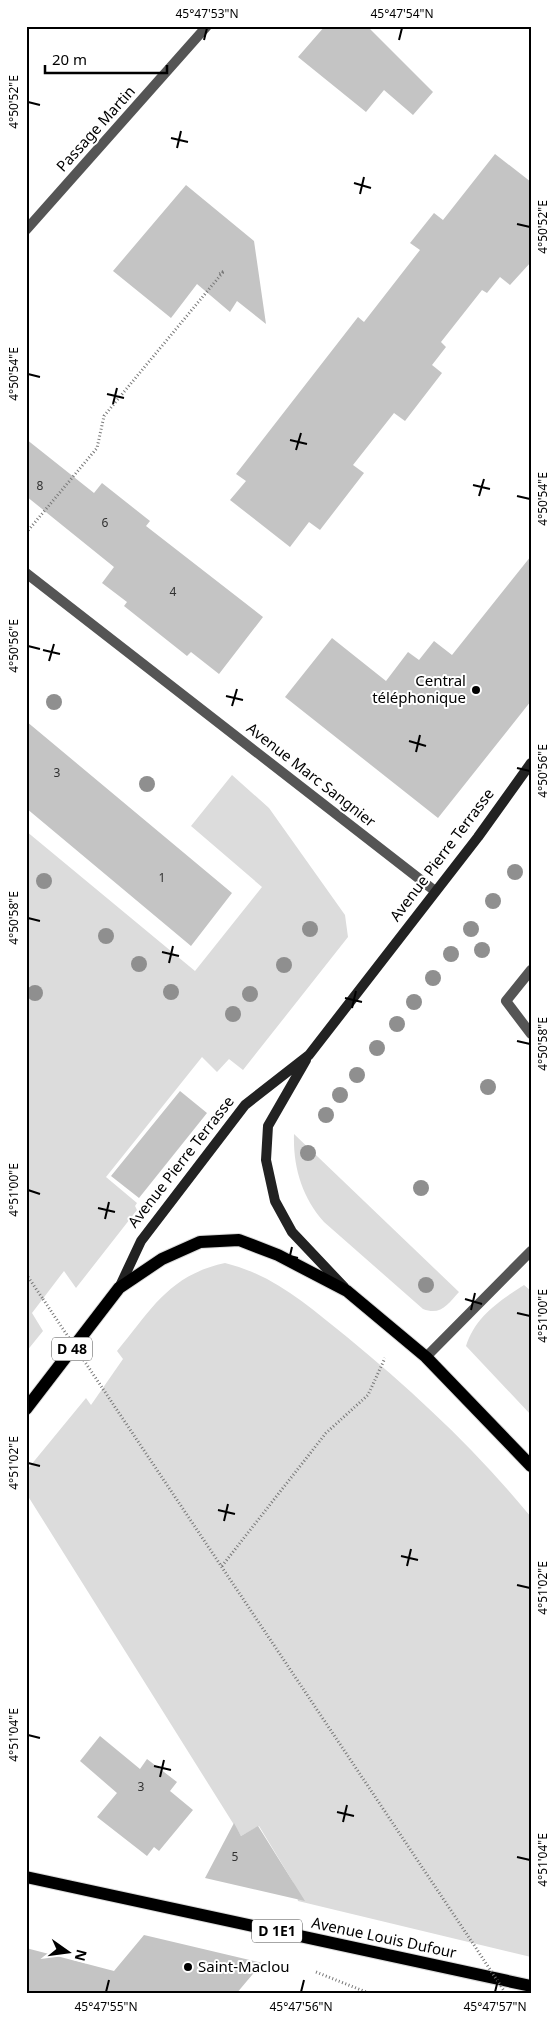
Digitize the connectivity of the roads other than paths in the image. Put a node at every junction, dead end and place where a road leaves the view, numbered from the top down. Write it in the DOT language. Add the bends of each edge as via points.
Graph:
graph roads {
  1 [pos="208,26"];
  2 [pos="26,230"];
  3 [pos="26,573"];
  4 [pos="531,764"];
  5 [pos="436,891"];
  6 [pos="531,970"];
  7 [pos="531,1034"];
  8 [pos="309,1055"];
  9 [pos="531,1251"];
  10 [pos="119,1288"];
  11 [pos="347,1291"];
  12 [pos="426,1357"];
  13 [pos="26,1409"];
  14 [pos="531,1466"];
  15 [pos="26,1877"];
  16 [pos="530,1986"];
  1 -- 2 [label="street, Passage Martin"];
  3 -- 5 [label="street, Avenue Marc Sangnier"];
  4 -- 5 [label="main road, Avenue Pierre Terrasse / D 48"];
  5 -- 8 [label="main road, Avenue Pierre Terrasse / D 48"];
  6 -- 7 [label="street" via="506,1001"];
  8 -- 10 [label="main road, Avenue Pierre Terrasse / D 48" via="245,1105 141,1241"];
  8 -- 11 [label="main road" via="268,1126 266,1160 275,1201 292,1232"];
  9 -- 12 [label="street"];
  10 -- 11 [label="main road" via="162,1259 200,1242 239,1240 278,1255"];
  10 -- 13 [label="main road, Avenue Pierre Terrasse / D 48"];
  11 -- 12 [label="main road"];
  12 -- 14 [label="main road"];
  15 -- 16 [label="main road, Avenue Louis Dufour / D 1E1"];
}
